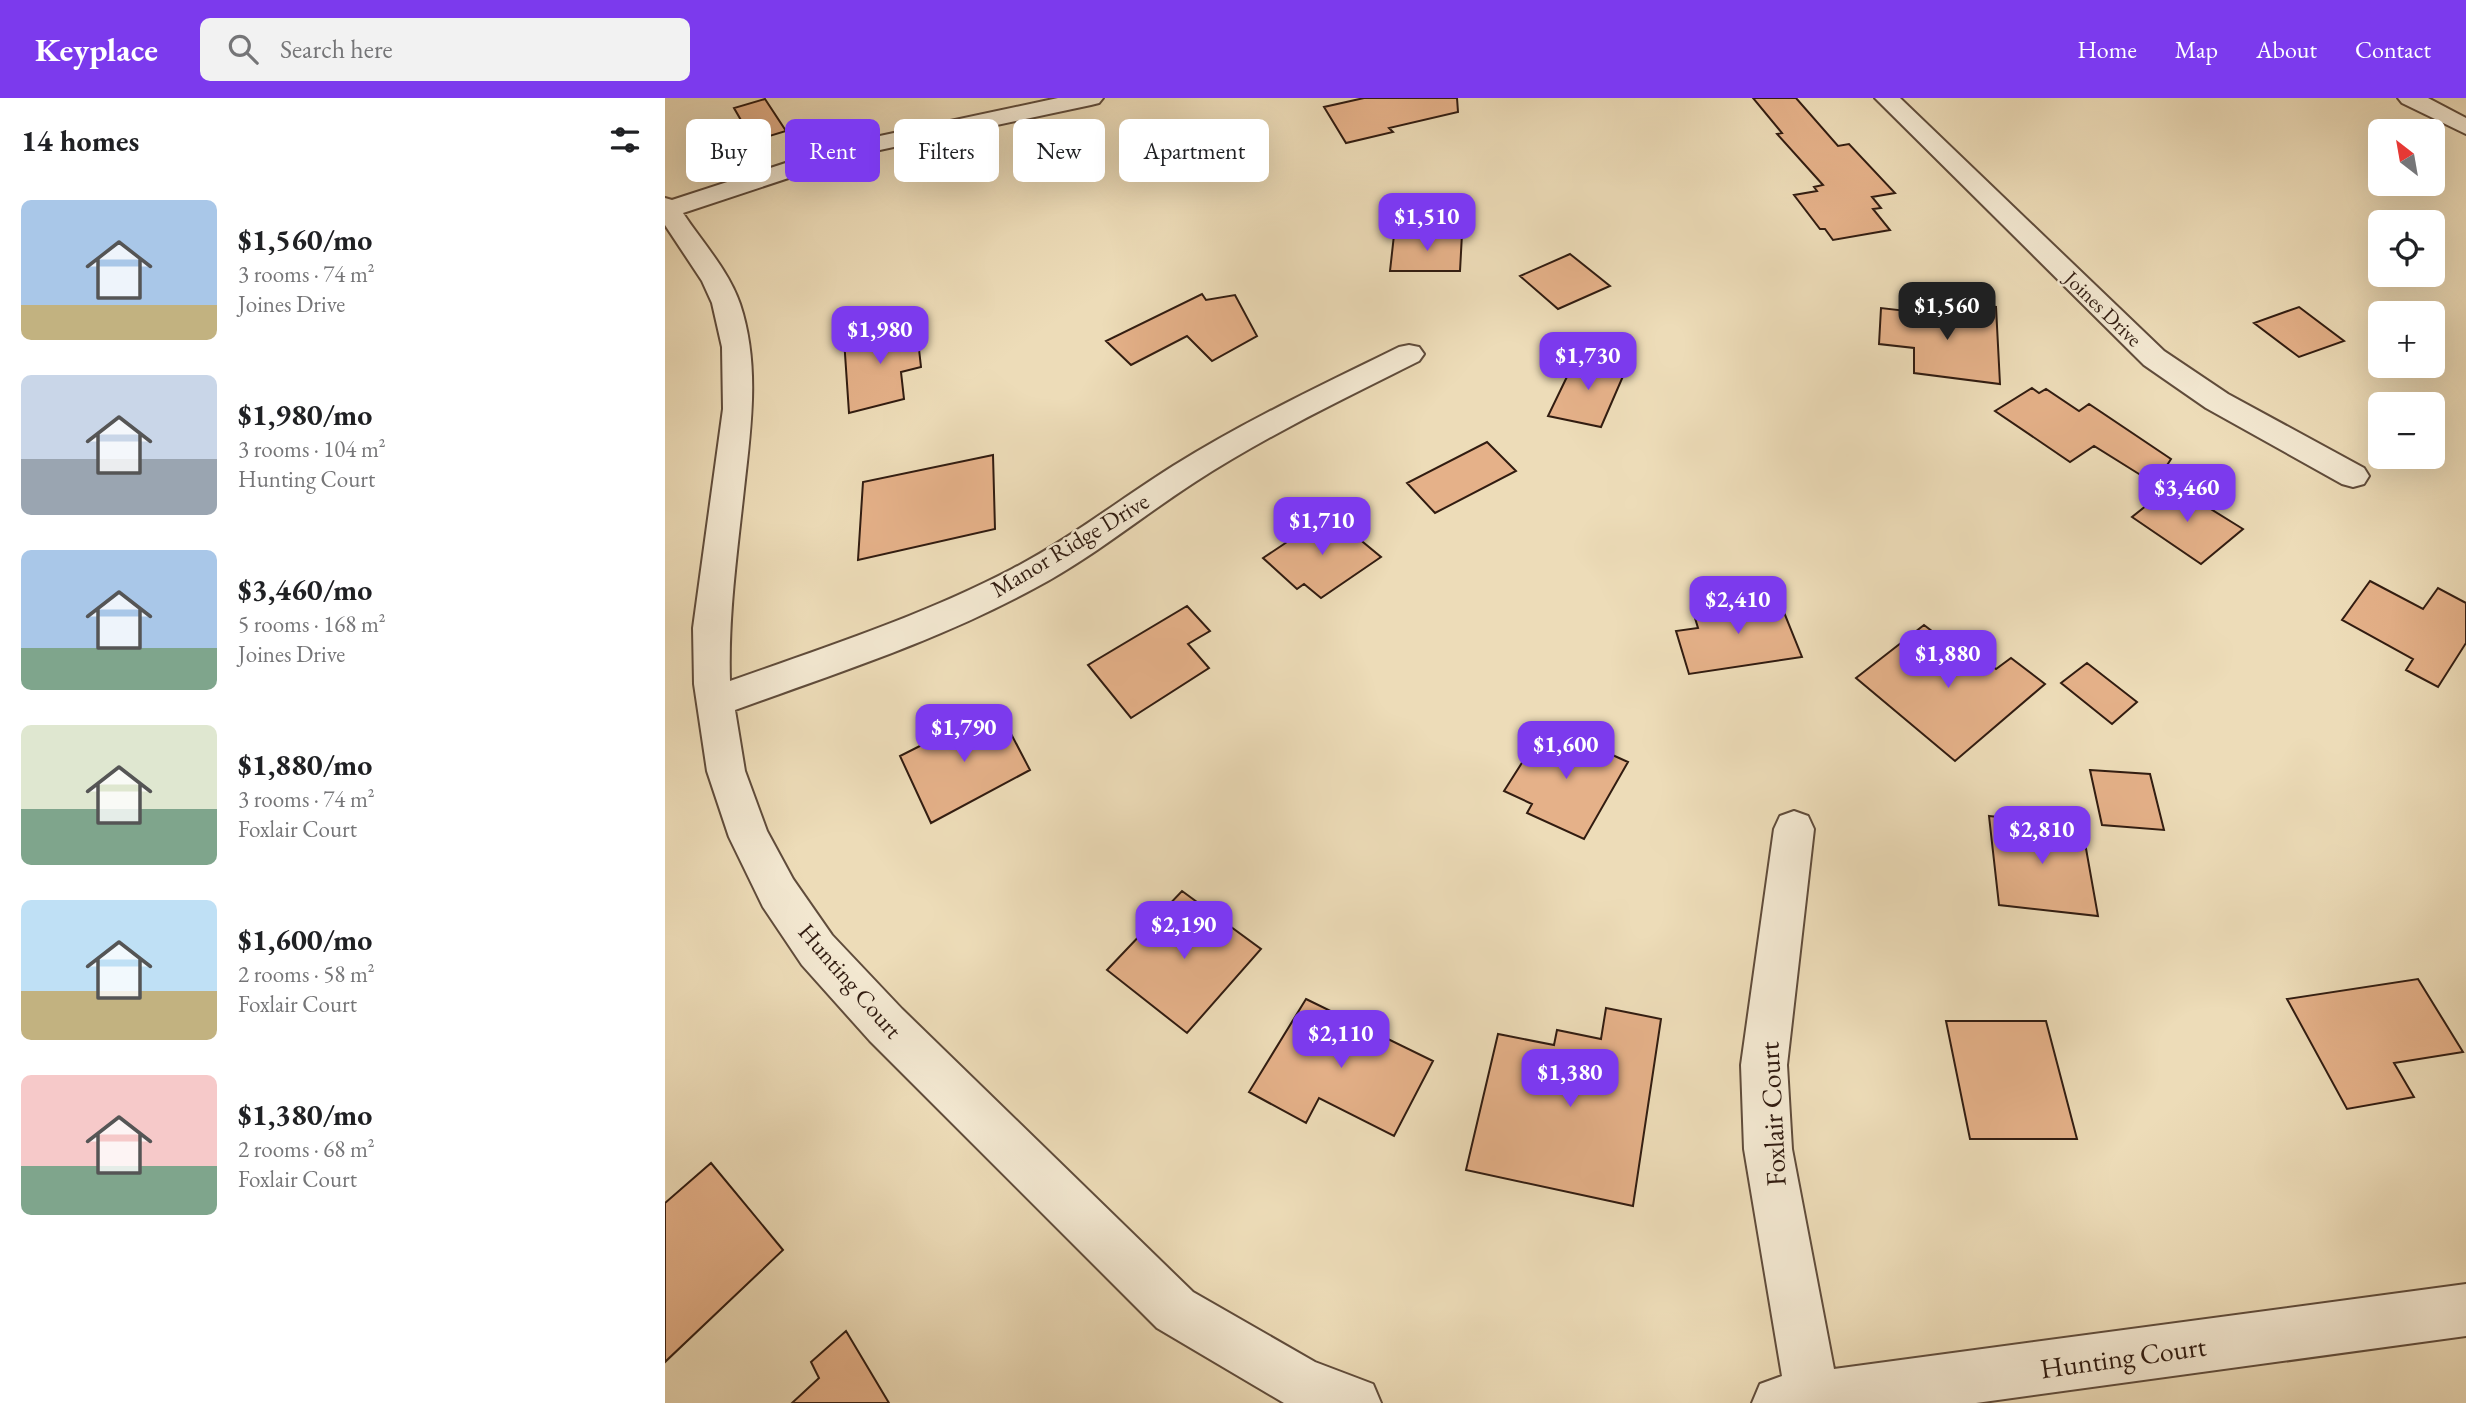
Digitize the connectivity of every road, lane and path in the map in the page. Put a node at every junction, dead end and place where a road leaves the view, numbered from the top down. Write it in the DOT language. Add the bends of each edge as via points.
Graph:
graph roads {
  1 [pos="1091,98"];
  2 [pos="1887,98"];
  3 [pos="2410,98"];
  4 [pos="2466,127"];
  5 [pos="666,209"];
  6 [pos="1409,354"];
  7 [pos="2353,476"];
  8 [pos="715,702"];
  9 [pos="1794,829"];
  10 [pos="2466,1310"];
  11 [pos="1796,1401"];
  12 [pos="1354,1403"];
  1 -- 5 [label="street" via="856,149"];
  2 -- 7 [label="street, Joines Drive" via="2154,358 2217,401"];
  3 -- 4 [label="street"];
  5 -- 8 [label="street, Hunting Court" via="716,281 736,346 738,409 711,628"];
  6 -- 8 [label="street, Manor Ridge Drive" via="1254,433 1025,578 880,642"];
  8 -- 12 [label="street, Hunting Court" via="726,771 749,837 778,893 826,959 896,1035 1175,1310 1300,1383"];
  9 -- 11 [label="street, Foxlair Court" via="1764,1066 1768,1149 1787,1267"];
  10 -- 11 [label="street, Hunting Court"];
}
